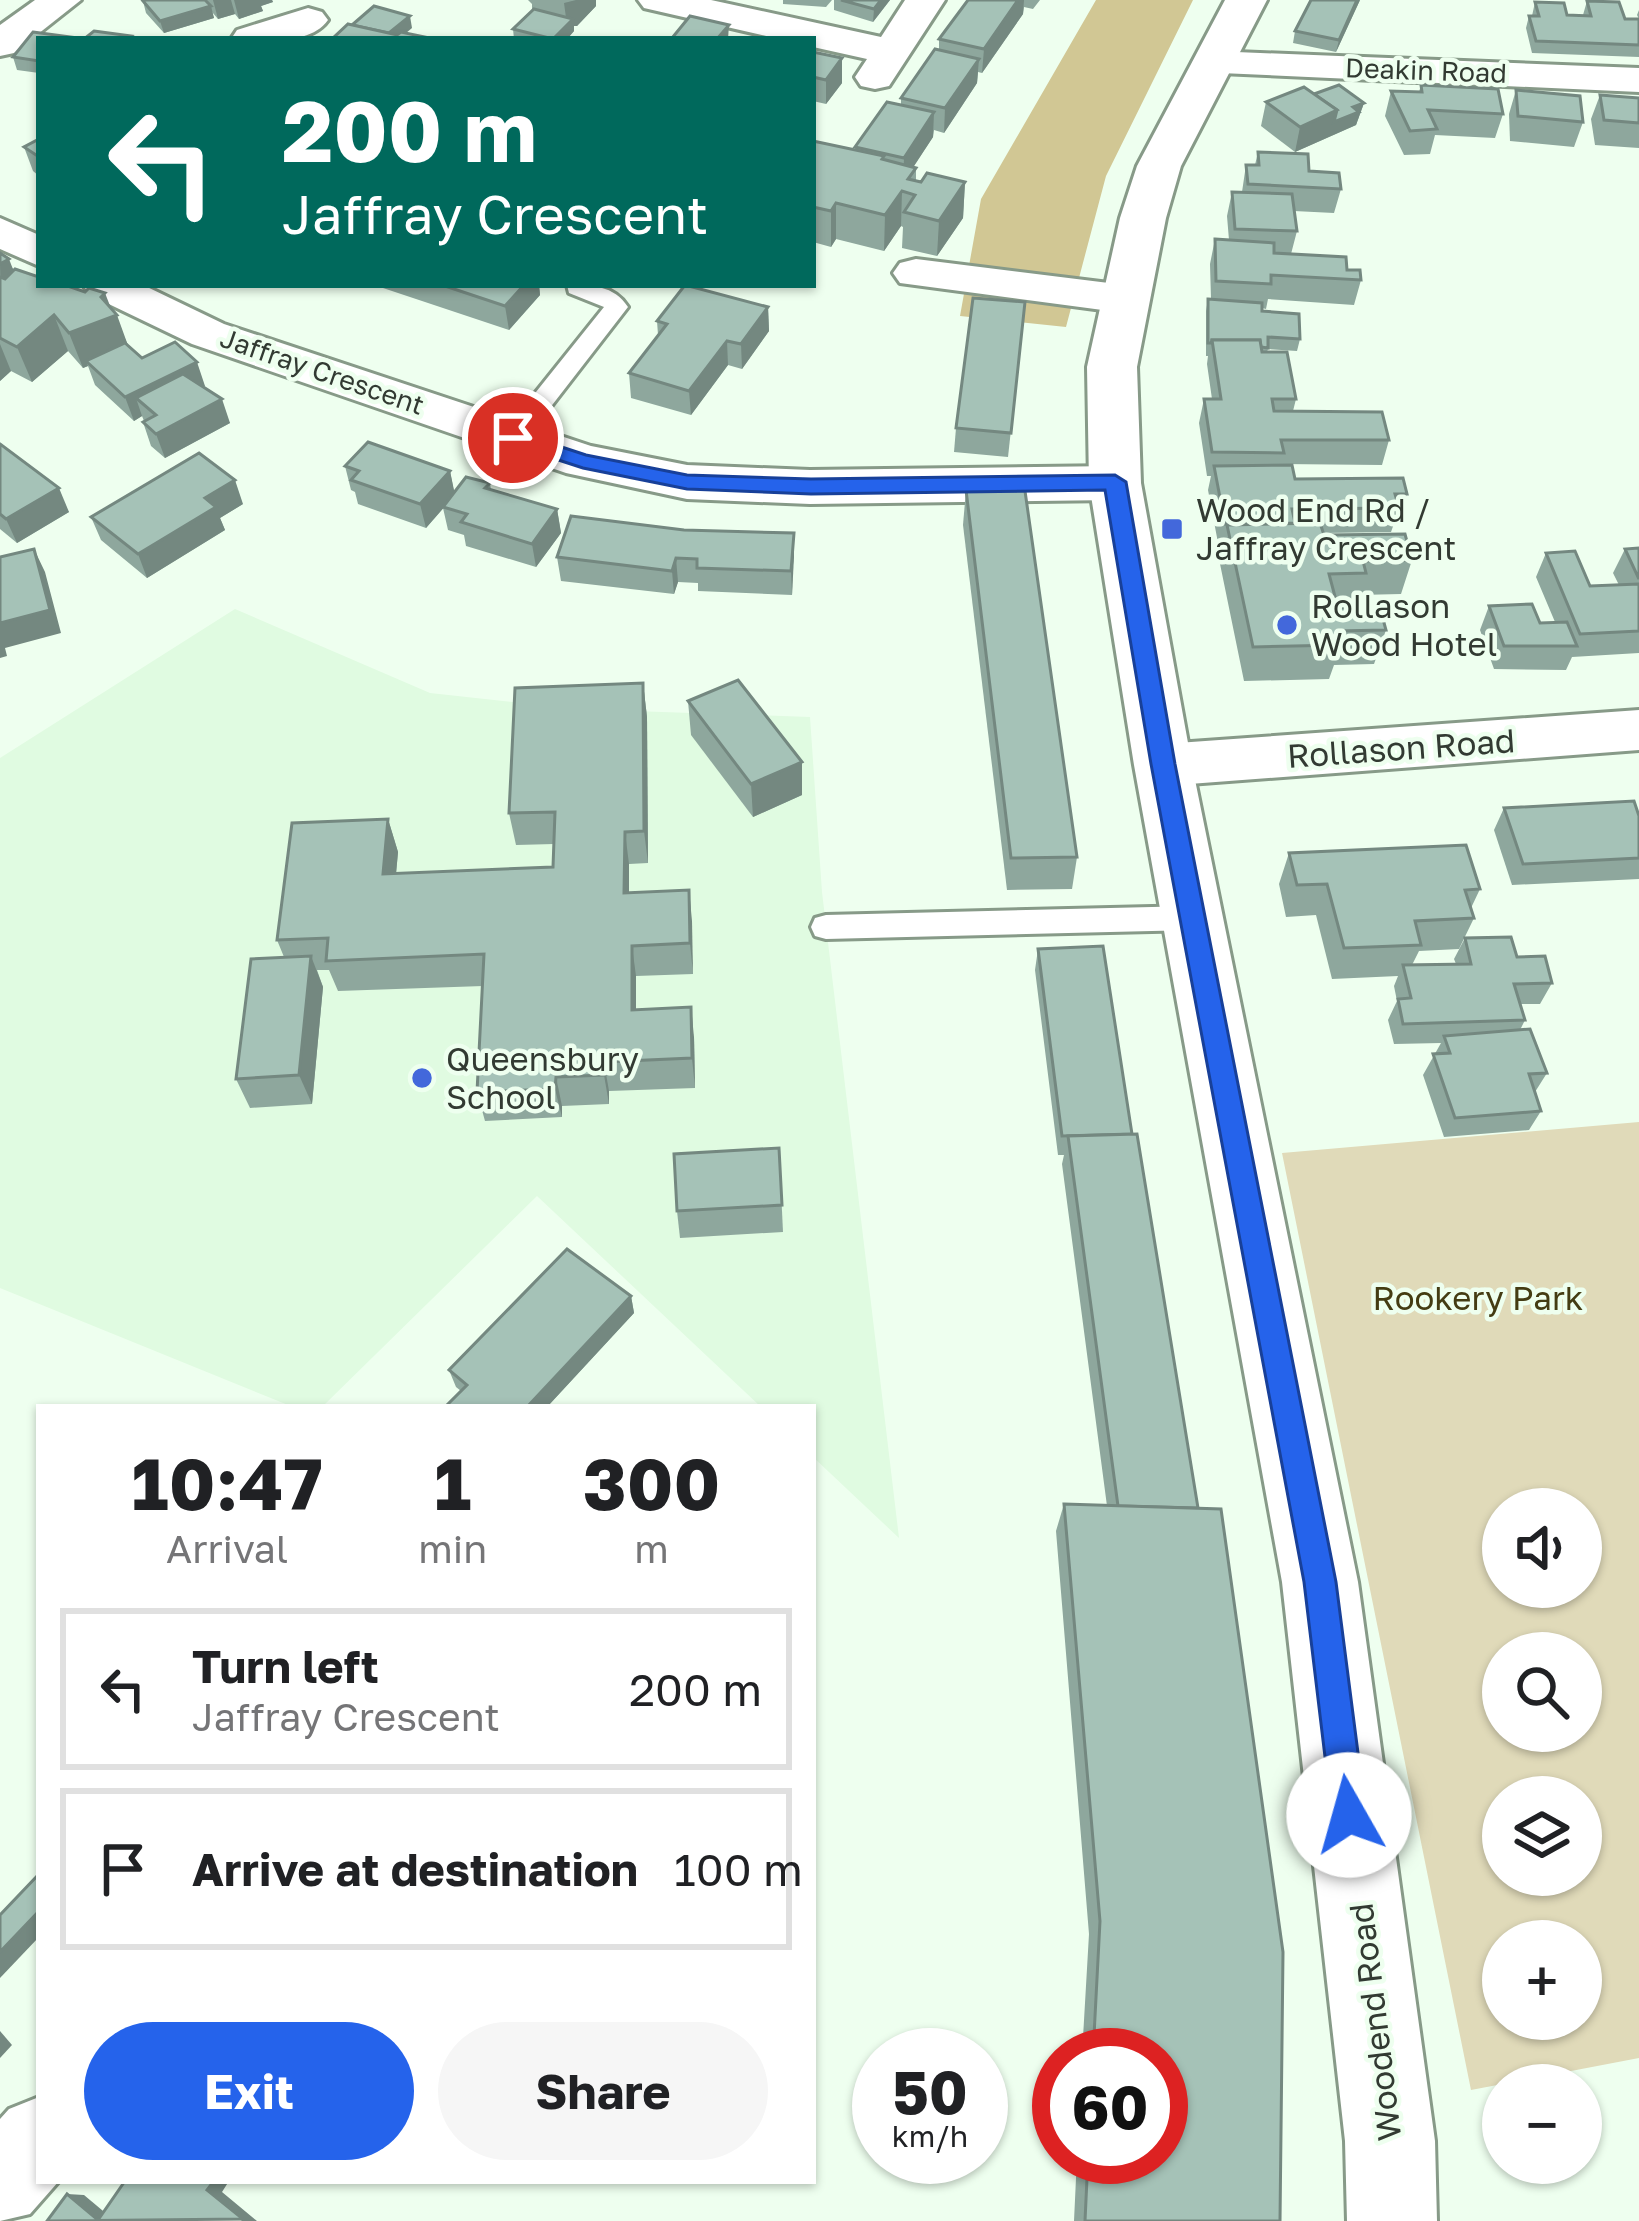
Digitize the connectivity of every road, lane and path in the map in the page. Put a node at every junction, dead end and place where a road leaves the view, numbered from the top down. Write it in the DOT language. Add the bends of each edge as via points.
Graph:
graph roads {
  1 [pos="61,0"];
  2 [pos="925,0"];
  3 [pos="1246,0"];
  4 [pos="652,9"];
  5 [pos="308,20"];
  6 [pos="265,36"];
  7 [pos="764,36"];
  8 [pos="0,44"];
  9 [pos="816,48"];
  10 [pos="1212,63"];
  11 [pos="1639,80"];
  12 [pos="0,231"];
  13 [pos="36,252"];
  14 [pos="916,273"];
  15 [pos="112,288"];
  16 [pos="578,288"];
  17 [pos="1125,298"];
  18 [pos="513,438"];
  19 [pos="1115,482"];
  20 [pos="1639,730"];
  21 [pos="1163,764"];
  22 [pos="1194,918"];
  23 [pos="826,927"];
  24 [pos="36,2143"];
  25 [pos="0,2184"];
  26 [pos="1392,2221"];
  1 -- 8 [label="street"];
  2 -- 9 [label="street" via="881,64"];
  3 -- 10 [label="main road, Woodend Road"];
  4 -- 7 [label="street"];
  5 -- 6 [label="street"];
  10 -- 11 [label="street, Deakin Road"];
  10 -- 17 [label="main road, Woodend Road" via="1159,166"];
  12 -- 13 [label="street"];
  14 -- 17 [label="street"];
  15 -- 18 [label="street, Jaffray Crescent" via="208,334"];
  16 -- 18 [label="lane" via="616,307"];
  17 -- 19 [label="main road, Woodend Road" via="1112,367"];
  18 -- 19 [label="street, Jaffray Crescent" via="687,482"];
  19 -- 21 [label="main road, Woodend Road"];
  20 -- 21 [label="street, Rollason Road"];
  21 -- 22 [label="main road, Woodend Road"];
  22 -- 23 [label="lane"];
  22 -- 26 [label="main road, Woodend Road" via="1320,1582 1390,2141"];
  24 -- 25 [label="street"];
}
